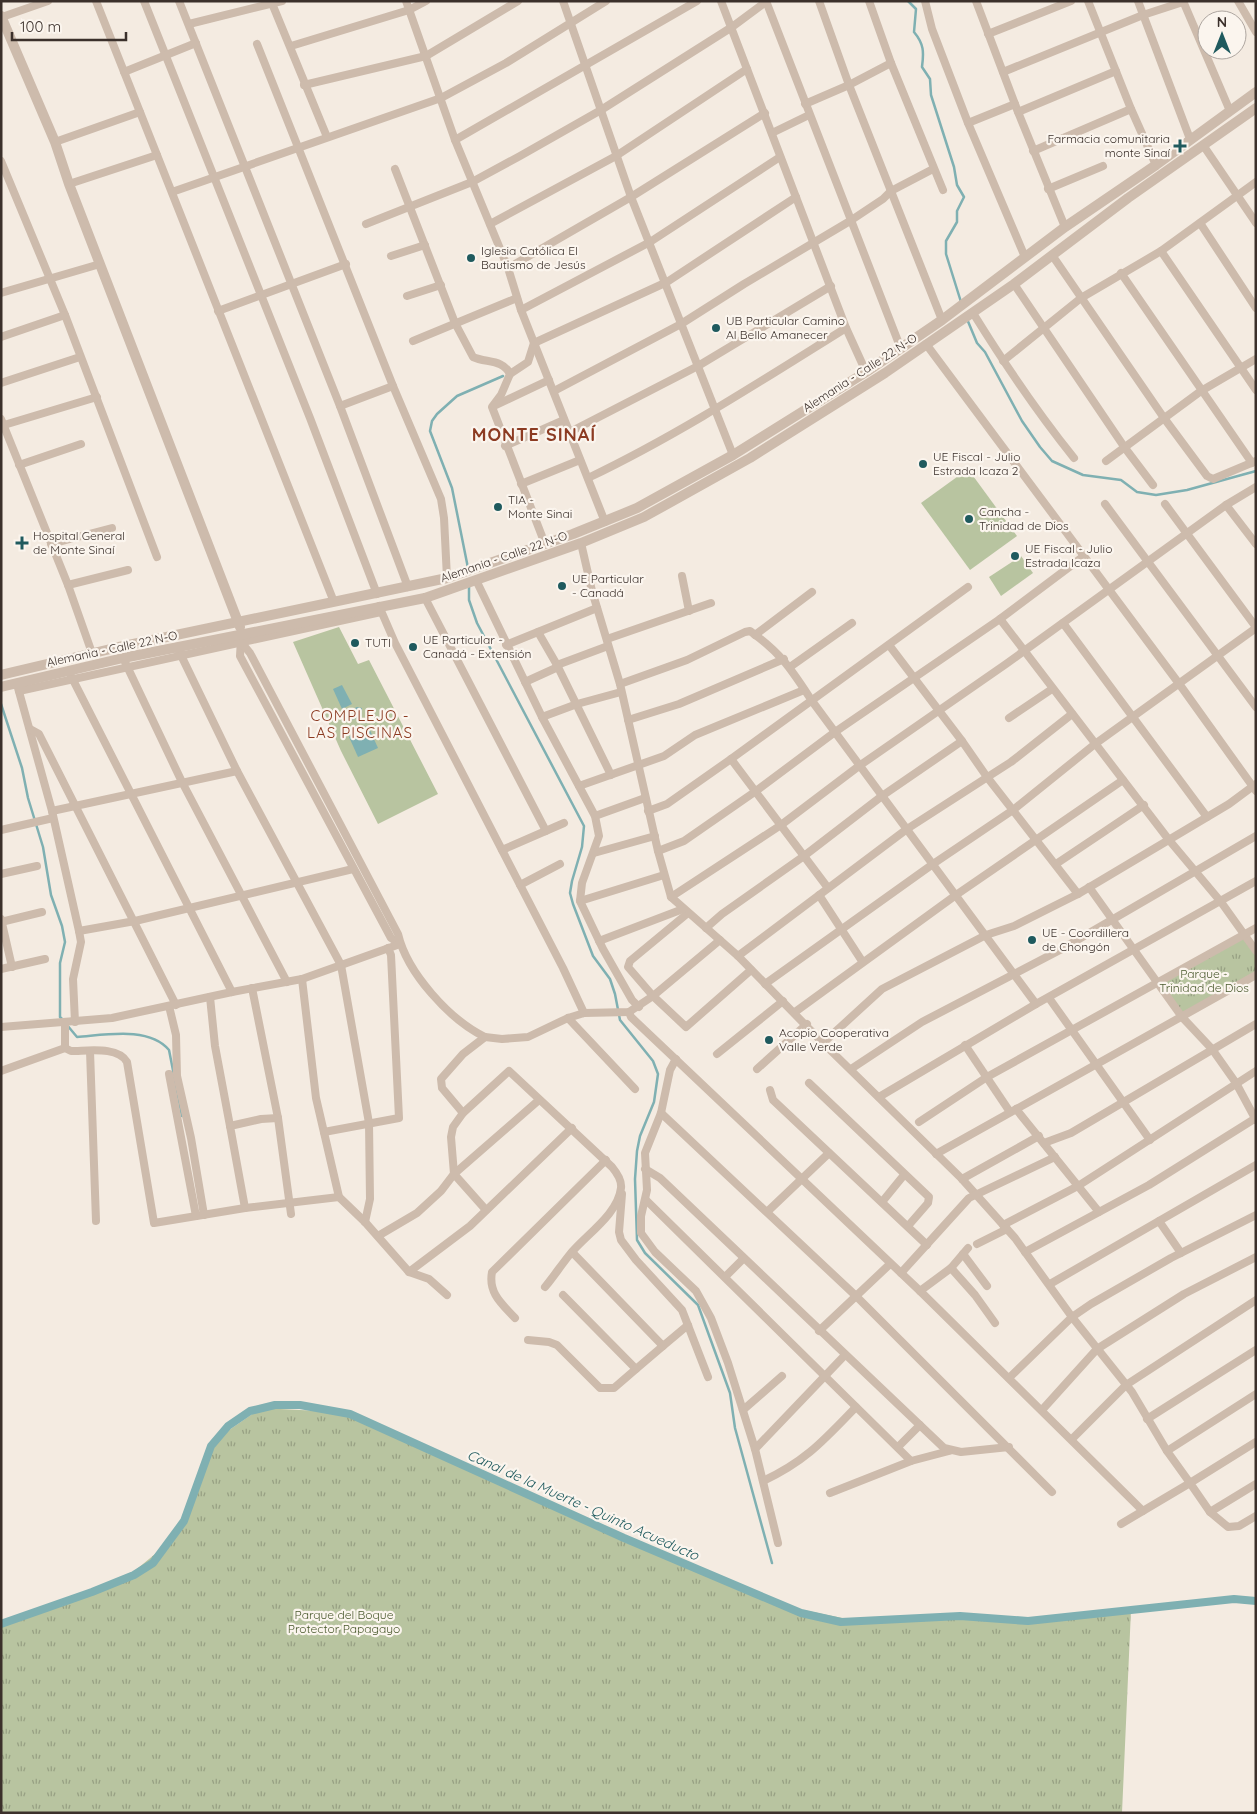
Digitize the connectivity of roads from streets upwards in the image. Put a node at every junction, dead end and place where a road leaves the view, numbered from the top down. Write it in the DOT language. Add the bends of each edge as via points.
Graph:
graph roads {
  1 [pos="48,1"];
  2 [pos="96,1"];
  3 [pos="144,1"];
  4 [pos="180,1"];
  5 [pos="282,1"];
  6 [pos="406,1"];
  7 [pos="426,1"];
  8 [pos="518,1"];
  9 [pos="563,1"];
  10 [pos="606,1"];
  11 [pos="697,1"];
  12 [pos="721,1"];
  13 [pos="819,1"];
  14 [pos="869,1"];
  15 [pos="924,1"];
  16 [pos="976,1"];
  17 [pos="1071,1"];
  18 [pos="1088,1"];
  19 [pos="1138,1"];
  20 [pos="1238,1"];
  21 [pos="766,2"];
  22 [pos="1183,2"];
  23 [pos="272,3"];
  24 [pos="409,10"];
  25 [pos="1143,15"];
  26 [pos="1,16"];
  27 [pos="189,24"];
  28 [pos="570,25"];
  29 [pos="732,27"];
  30 [pos="1101,32"];
  31 [pos="1256,32"];
  32 [pos="988,34"];
  33 [pos="196,43"];
  34 [pos="257,44"];
  35 [pos="291,46"];
  36 [pos="426,56"];
  37 [pos="165,57"];
  38 [pos="891,63"];
  39 [pos="585,65"];
  40 [pos="747,69"];
  41 [pos="124,72"];
  42 [pos="1003,72"];
  43 [pos="1116,72"];
  44 [pos="304,85"];
  45 [pos="849,85"];
  46 [pos="1256,92"];
  47 [pos="441,98"];
  48 [pos="805,104"];
  49 [pos="1016,108"];
  50 [pos="1131,108"];
  51 [pos="1256,108"];
  52 [pos="602,110"];
  53 [pos="1230,111"];
  54 [pos="140,112"];
  55 [pos="765,113"];
  56 [pos="809,115"];
  57 [pos="968,123"];
  58 [pos="772,133"];
  59 [pos="326,137"];
  60 [pos="1190,139"];
  61 [pos="455,140"];
  62 [pos="55,142"];
  63 [pos="1203,145"];
  64 [pos="299,146"];
  65 [pos="1033,150"];
  66 [pos="157,154"];
  67 [pos="616,156"];
  68 [pos="780,158"];
  69 [pos="1,161"];
  70 [pos="1156,165"];
  71 [pos="244,166"];
  72 [pos="1103,166"];
  73 [pos="395,169"];
  74 [pos="933,169"];
  75 [pos="214,176"];
  76 [pos="472,182"];
  77 [pos="1256,182"];
  78 [pos="68,184"];
  79 [pos="1048,189"];
  80 [pos="943,190"];
  81 [pos="891,191"];
  82 [pos="172,192"];
  83 [pos="1236,194"];
  84 [pos="631,197"];
  85 [pos="796,197"];
  86 [pos="410,206"];
  87 [pos="850,221"];
  88 [pos="1200,223"];
  89 [pos="1256,223"];
  90 [pos="366,224"];
  91 [pos="490,224"];
  92 [pos="1065,227"];
  93 [pos="650,242"];
  94 [pos="814,242"];
  95 [pos="425,245"];
  96 [pos="1161,251"];
  97 [pos="1052,255"];
  98 [pos="391,256"];
  99 [pos="1025,257"];
  100 [pos="100,264"];
  101 [pos="346,264"];
  102 [pos="508,268"];
  103 [pos="1121,273"];
  104 [pos="50,279"];
  105 [pos="667,282"];
  106 [pos="292,284"];
  107 [pos="1014,284"];
  108 [pos="441,285"];
  109 [pos="831,286"];
  110 [pos="1,293"];
  111 [pos="261,295"];
  112 [pos="407,296"];
  113 [pos="517,298"];
  114 [pos="1081,298"];
  115 [pos="1256,308"];
  116 [pos="218,310"];
  117 [pos="521,310"];
  118 [pos="65,316"];
  119 [pos="970,316"];
  120 [pos="942,320"];
  121 [pos="455,323"];
  122 [pos="681,324"];
  123 [pos="846,328"];
  124 [pos="1044,328"];
  125 [pos="1,337"];
  126 [pos="413,341"];
  127 [pos="534,344"];
  128 [pos="926,344"];
  129 [pos="900,349"];
  130 [pos="80,357"];
  131 [pos="1256,359"];
  132 [pos="1003,361"];
  133 [pos="698,366"];
  134 [pos="1242,367"];
  135 [pos="866,372"];
  136 [pos="510,374"];
  137 [pos="549,380"];
  138 [pos="1,383"];
  139 [pos="393,386"];
  140 [pos="1256,390"];
  141 [pos="554,391"];
  142 [pos="1201,391"];
  143 [pos="97,397"];
  144 [pos="340,406"];
  145 [pos="492,407"];
  146 [pos="714,410"];
  147 [pos="1164,418"];
  148 [pos="564,420"];
  149 [pos="2,422"];
  150 [pos="568,433"];
  151 [pos="81,444"];
  152 [pos="505,446"];
  153 [pos="1125,448"];
  154 [pos="733,455"];
  155 [pos="1074,458"];
  156 [pos="580,460"];
  157 [pos="1106,461"];
  158 [pos="1254,462"];
  159 [pos="20,465"];
  160 [pos="588,478"];
  161 [pos="520,484"];
  162 [pos="1153,485"];
  163 [pos="1256,487"];
  164 [pos="1105,504"];
  165 [pos="1165,504"];
  166 [pos="1226,505"];
  167 [pos="605,522"];
  168 [pos="112,528"];
  169 [pos="1188,532"];
  170 [pos="581,543"];
  171 [pos="52,544"];
  172 [pos="545,544"];
  173 [pos="1256,544"];
  174 [pos="1084,556"];
  175 [pos="157,557"];
  176 [pos="1148,563"];
  177 [pos="128,570"];
  178 [pos="682,576"];
  179 [pos="450,577"];
  180 [pos="474,581"];
  181 [pos="68,585"];
  182 [pos="408,587"];
  183 [pos="968,587"];
  184 [pos="1108,590"];
  185 [pos="812,592"];
  186 [pos="378,594"];
  187 [pos="425,598"];
  188 [pos="334,602"];
  189 [pos="711,603"];
  190 [pos="597,608"];
  191 [pos="380,609"];
  192 [pos="689,611"];
  193 [pos="1000,619"];
  194 [pos="239,622"];
  195 [pos="852,623"];
  196 [pos="1063,623"];
  197 [pos="1256,627"];
  198 [pos="538,632"];
  199 [pos="755,635"];
  200 [pos="241,638"];
  201 [pos="607,642"];
  202 [pos="506,644"];
  203 [pos="889,645"];
  204 [pos="1024,650"];
  205 [pos="179,651"];
  206 [pos="92,654"];
  207 [pos="1219,656"];
  208 [pos="784,659"];
  209 [pos="125,662"];
  210 [pos="558,666"];
  211 [pos="790,667"];
  212 [pos="70,674"];
  213 [pos="1,676"];
  214 [pos="914,678"];
  215 [pos="524,682"];
  216 [pos="1180,685"];
  217 [pos="1,687"];
  218 [pos="18,687"];
  219 [pos="620,688"];
  220 [pos="1052,689"];
  221 [pos="804,690"];
  222 [pos="812,701"];
  223 [pos="577,704"];
  224 [pos="1256,707"];
  225 [pos="939,710"];
  226 [pos="1072,714"];
  227 [pos="542,717"];
  228 [pos="1009,718"];
  229 [pos="1133,718"];
  230 [pos="628,720"];
  231 [pos="30,729"];
  232 [pos="835,732"];
  233 [pos="962,741"];
  234 [pos="1095,744"];
  235 [pos="732,759"];
  236 [pos="859,766"];
  237 [pos="638,767"];
  238 [pos="238,771"];
  239 [pos="611,774"];
  240 [pos="987,777"];
  241 [pos="1123,780"];
  242 [pos="182,782"];
  243 [pos="579,786"];
  244 [pos="1255,787"];
  245 [pos="756,791"];
  246 [pos="130,793"];
  247 [pos="882,796"];
  248 [pos="645,798"];
  249 [pos="1144,805"];
  250 [pos="77,806"];
  251 [pos="1013,810"];
  252 [pos="648,812"];
  253 [pos="52,814"];
  254 [pos="595,816"];
  255 [pos="1207,816"];
  256 [pos="564,823"];
  257 [pos="781,825"];
  258 [pos="907,829"];
  259 [pos="1,830"];
  260 [pos="546,831"];
  261 [pos="655,836"];
  262 [pos="1256,836"];
  263 [pos="1037,840"];
  264 [pos="1169,840"];
  265 [pos="502,850"];
  266 [pos="658,851"];
  267 [pos="594,853"];
  268 [pos="804,856"];
  269 [pos="560,864"];
  270 [pos="933,864"];
  271 [pos="1056,864"];
  272 [pos="37,866"];
  273 [pos="354,869"];
  274 [pos="1194,871"];
  275 [pos="1,874"];
  276 [pos="664,875"];
  277 [pos="297,882"];
  278 [pos="1256,882"];
  279 [pos="520,885"];
  280 [pos="1089,887"];
  281 [pos="828,888"];
  282 [pos="1078,894"];
  283 [pos="819,895"];
  284 [pos="956,895"];
  285 [pos="241,896"];
  286 [pos="671,897"];
  287 [pos="580,901"];
  288 [pos="1221,902"];
  289 [pos="188,908"];
  290 [pos="686,911"];
  291 [pos="42,912"];
  292 [pos="1112,919"];
  293 [pos="1,921"];
  294 [pos="135,921"];
  295 [pos="706,928"];
  296 [pos="1256,928"];
  297 [pos="842,929"];
  298 [pos="79,931"];
  299 [pos="986,935"];
  300 [pos="1244,935"];
  301 [pos="720,940"];
  302 [pos="599,941"];
  303 [pos="400,944"];
  304 [pos="388,948"];
  305 [pos="1133,951"];
  306 [pos="1256,951"];
  307 [pos="738,956"];
  308 [pos="45,958"];
  309 [pos="862,962"];
  310 [pos="341,966"];
  311 [pos="12,967"];
  312 [pos="1,969"];
  313 [pos="751,970"];
  314 [pos="1015,973"];
  315 [pos="1256,975"];
  316 [pos="302,979"];
  317 [pos="287,982"];
  318 [pos="1157,983"];
  319 [pos="765,984"];
  320 [pos="252,988"];
  321 [pos="232,992"];
  322 [pos="653,996"];
  323 [pos="210,997"];
  324 [pos="1049,998"];
  325 [pos="783,1001"];
  326 [pos="1036,1004"];
  327 [pos="172,1006"];
  328 [pos="639,1007"];
  329 [pos="629,1012"];
  330 [pos="794,1012"];
  331 [pos="584,1013"];
  332 [pos="1182,1017"];
  333 [pos="568,1018"];
  334 [pos="75,1022"];
  335 [pos="65,1023"];
  336 [pos="807,1024"];
  337 [pos="1256,1024"];
  338 [pos="1,1027"];
  339 [pos="1072,1030"];
  340 [pos="485,1037"];
  341 [pos="823,1043"];
  342 [pos="965,1045"];
  343 [pos="65,1048"];
  344 [pos="1212,1049"];
  345 [pos="90,1051"];
  346 [pos="717,1054"];
  347 [pos="676,1059"];
  348 [pos="1096,1064"];
  349 [pos="757,1069"];
  350 [pos="851,1069"];
  351 [pos="1,1071"];
  352 [pos="1256,1071"];
  353 [pos="169,1074"];
  354 [pos="987,1077"];
  355 [pos="809,1083"];
  356 [pos="1236,1083"];
  357 [pos="635,1089"];
  358 [pos="770,1090"];
  359 [pos="879,1097"];
  360 [pos="539,1100"];
  361 [pos="1124,1102"];
  362 [pos="1013,1110"];
  363 [pos="463,1113"];
  364 [pos="661,1113"];
  365 [pos="278,1118"];
  366 [pos="1255,1119"];
  367 [pos="919,1122"];
  368 [pos="368,1123"];
  369 [pos="230,1126"];
  370 [pos="572,1128"];
  371 [pos="324,1132"];
  372 [pos="1039,1136"];
  373 [pos="1150,1140"];
  374 [pos="1044,1143"];
  375 [pos="829,1153"];
  376 [pos="936,1154"];
  377 [pos="1055,1157"];
  378 [pos="606,1160"];
  379 [pos="1256,1165"];
  380 [pos="646,1169"];
  381 [pos="454,1174"];
  382 [pos="904,1174"];
  383 [pos="801,1179"];
  384 [pos="962,1179"];
  385 [pos="1078,1186"];
  386 [pos="621,1187"];
  387 [pos="975,1195"];
  388 [pos="339,1197"];
  389 [pos="646,1200"];
  390 [pos="882,1202"];
  391 [pos="290,1203"];
  392 [pos="245,1208"];
  393 [pos="486,1210"];
  394 [pos="768,1212"];
  395 [pos="1099,1212"];
  396 [pos="291,1214"];
  397 [pos="1256,1215"];
  398 [pos="200,1216"];
  399 [pos="96,1221"];
  400 [pos="1159,1221"];
  401 [pos="365,1222"];
  402 [pos="908,1226"];
  403 [pos="1005,1227"];
  404 [pos="378,1236"];
  405 [pos="977,1244"];
  406 [pos="927,1245"];
  407 [pos="968,1248"];
  408 [pos="572,1252"];
  409 [pos="1025,1252"];
  410 [pos="1181,1253"];
  411 [pos="963,1254"];
  412 [pos="1256,1257"];
  413 [pos="743,1259"];
  414 [pos="890,1264"];
  415 [pos="951,1268"];
  416 [pos="409,1272"];
  417 [pos="901,1274"];
  418 [pos="725,1277"];
  419 [pos="1050,1284"];
  420 [pos="987,1286"];
  421 [pos="545,1287"];
  422 [pos="920,1291"];
  423 [pos="447,1295"];
  424 [pos="563,1295"];
  425 [pos="856,1296"];
  426 [pos="1256,1300"];
  427 [pos="1072,1317"];
  428 [pos="515,1318"];
  429 [pos="995,1323"];
  430 [pos="688,1325"];
  431 [pos="819,1331"];
  432 [pos="528,1340"];
  433 [pos="663,1346"];
  434 [pos="1097,1349"];
  435 [pos="1256,1350"];
  436 [pos="845,1355"];
  437 [pos="636,1369"];
  438 [pos="782,1376"];
  439 [pos="708,1377"];
  440 [pos="824,1377"];
  441 [pos="1009,1378"];
  442 [pos="1126,1385"];
  443 [pos="1256,1394"];
  444 [pos="856,1407"];
  445 [pos="743,1410"];
  446 [pos="1042,1410"];
  447 [pos="1147,1419"];
  448 [pos="920,1425"];
  449 [pos="1072,1439"];
  450 [pos="1256,1442"];
  451 [pos="898,1447"];
  452 [pos="1009,1447"];
  453 [pos="755,1449"];
  454 [pos="949,1451"];
  455 [pos="1167,1451"];
  456 [pos="911,1461"];
  457 [pos="763,1481"];
  458 [pos="1190,1483"];
  459 [pos="1256,1484"];
  460 [pos="1052,1492"];
  461 [pos="830,1493"];
  462 [pos="1143,1511"];
  463 [pos="1210,1512"];
  464 [pos="1256,1516"];
  465 [pos="1122,1524"];
  466 [pos="778,1543"];
  1 -- 26 [label="street"];
  2 -- 41 [label="street"];
  3 -- 37 [label="street"];
  4 -- 27 [label="street"];
  5 -- 23 [label="street"];
  6 -- 24 [label="street"];
  7 -- 24 [label="street"];
  8 -- 36 [label="street"];
  9 -- 28 [label="street"];
  10 -- 28 [label="street"];
  11 -- 39 [label="street"];
  12 -- 29 [label="street"];
  13 -- 45 [label="street"];
  14 -- 38 [label="street"];
  15 -- 57 [label="street"];
  16 -- 32 [label="street"];
  17 -- 32 [label="street"];
  18 -- 30 [label="street"];
  19 -- 25 [label="street"];
  20 -- 31 [label="street"];
  21 -- 29 [label="street"];
  21 -- 48 [label="street"];
  22 -- 25 [label="street"];
  22 -- 53 [label="street"];
  23 -- 27 [label="street"];
  23 -- 35 [label="street"];
  24 -- 35 [label="street"];
  24 -- 36 [label="street"];
  25 -- 30 [label="street"];
  25 -- 60 [label="street"];
  26 -- 62 [label="street"];
  27 -- 33 [label="street"];
  28 -- 39 [label="street"];
  28 -- 47 [label="street"];
  29 -- 40 [label="street"];
  29 -- 52 [label="street"];
  30 -- 42 [label="street"];
  30 -- 43 [label="street"];
  32 -- 42 [label="street"];
  33 -- 37 [label="street"];
  33 -- 71 [label="street"];
  34 -- 64 [label="street"];
  35 -- 44 [label="street"];
  36 -- 44 [label="street"];
  36 -- 47 [label="street"];
  37 -- 41 [label="street"];
  37 -- 75 [label="street"];
  38 -- 45 [label="street"];
  38 -- 74 [label="street"];
  39 -- 52 [label="street"];
  39 -- 61 [label="street"];
  40 -- 55 [label="street"];
  40 -- 67 [label="street"];
  41 -- 54 [label="street"];
  42 -- 49 [label="street"];
  43 -- 49 [label="street"];
  43 -- 50 [label="street"];
  44 -- 59 [label="street"];
  45 -- 48 [label="street"];
  45 -- 81 [label="street"];
  46 -- 53 [label="street, Alemania - Calle 22 N-O"];
  47 -- 59 [label="street"];
  47 -- 61 [label="street"];
  48 -- 56 [label="street"];
  49 -- 57 [label="street"];
  49 -- 65 [label="street"];
  50 -- 65 [label="street"];
  50 -- 70 [label="street"];
  51 -- 63 [label="street, Alemania - Calle 22 N-O"];
  52 -- 67 [label="street"];
  52 -- 76 [label="street"];
  53 -- 60 [label="street, Alemania - Calle 22 N-O"];
  54 -- 62 [label="street"];
  54 -- 66 [label="street"];
  55 -- 58 [label="street"];
  55 -- 84 [label="street"];
  56 -- 58 [label="street"];
  56 -- 87 [label="street"];
  57 -- 99 [label="street"];
  58 -- 68 [label="street"];
  59 -- 64 [label="street"];
  60 -- 70 [label="street, Alemania - Calle 22 N-O"];
  61 -- 76 [label="street"];
  62 -- 78 [label="street"];
  63 -- 83 [label="street"];
  63 -- 97 [label="street, Alemania - Calle 22 N-O"];
  64 -- 71 [label="street"];
  64 -- 101 [label="street"];
  65 -- 79 [label="street"];
  66 -- 78 [label="street"];
  66 -- 82 [label="street"];
  67 -- 84 [label="street"];
  67 -- 91 [label="street"];
  68 -- 85 [label="street"];
  68 -- 93 [label="street"];
  69 -- 104 [label="street"];
  70 -- 92 [label="street, Alemania - Calle 22 N-O"];
  71 -- 75 [label="street"];
  71 -- 106 [label="street"];
  72 -- 79 [label="street"];
  73 -- 86 [label="street"];
  74 -- 80 [label="street"];
  74 -- 81 [label="street"];
  75 -- 82 [label="street"];
  75 -- 111 [label="street"];
  76 -- 86 [label="street"];
  76 -- 91 [label="street"];
  77 -- 83 [label="street"];
  78 -- 100 [label="street"];
  79 -- 92 [label="street"];
  81 -- 87 [label="street"];
  81 -- 120 [label="street"];
  82 -- 116 [label="street"];
  83 -- 88 [label="street"];
  83 -- 89 [label="street"];
  84 -- 93 [label="street"];
  84 -- 102 [label="street"];
  85 -- 94 [label="street"];
  85 -- 105 [label="street"];
  86 -- 90 [label="street"];
  86 -- 95 [label="street"];
  87 -- 94 [label="street"];
  87 -- 129 [label="street"];
  88 -- 96 [label="street"];
  88 -- 115 [label="street"];
  91 -- 102 [label="street"];
  92 -- 99 [label="street, Alemania - Calle 22 N-O"];
  93 -- 105 [label="street"];
  93 -- 117 [label="street"];
  94 -- 109 [label="street"];
  94 -- 122 [label="street"];
  95 -- 98 [label="street"];
  95 -- 108 [label="street"];
  96 -- 103 [label="street"];
  96 -- 134 [label="street"];
  97 -- 107 [label="street, Alemania - Calle 22 N-O"];
  97 -- 114 [label="street"];
  99 -- 120 [label="street, Alemania - Calle 22 N-O"];
  100 -- 104 [label="street"];
  100 -- 194 [label="street"];
  101 -- 106 [label="street"];
  101 -- 139 [label="street"];
  102 -- 113 [label="street"];
  103 -- 114 [label="street"];
  103 -- 142 [label="street"];
  104 -- 110 [label="street"];
  104 -- 118 [label="street"];
  105 -- 122 [label="street"];
  105 -- 127 [label="street"];
  106 -- 111 [label="street"];
  106 -- 144 [label="street"];
  107 -- 119 [label="street, Alemania - Calle 22 N-O"];
  107 -- 124 [label="street"];
  108 -- 112 [label="street"];
  108 -- 121 [label="street"];
  109 -- 123 [label="street"];
  109 -- 133 [label="street"];
  111 -- 116 [label="street"];
  111 -- 186 [label="street"];
  113 -- 117 [label="street"];
  113 -- 121 [label="street"];
  114 -- 124 [label="street"];
  114 -- 147 [label="street"];
  116 -- 188 [label="street"];
  117 -- 127 [label="street"];
  118 -- 125 [label="street"];
  118 -- 130 [label="street"];
  119 -- 128 [label="street, Alemania - Calle 22 N-O"];
  119 -- 132 [label="street"];
  120 -- 129 [label="street, Alemania - Calle 22 N-O"];
  121 -- 126 [label="street"];
  121 -- 136 [label="street" via="473,357 499,363 507,367"];
  122 -- 133 [label="street"];
  122 -- 141 [label="street"];
  123 -- 135 [label="street"];
  123 -- 146 [label="street"];
  124 -- 132 [label="street"];
  124 -- 153 [label="street"];
  127 -- 136 [label="street" via="528,362"];
  127 -- 137 [label="street"];
  128 -- 170 [label="street, Alemania - Calle 22 N-O" via="839,402 703,485 644,517"];
  128 -- 174 [label="street"];
  129 -- 135 [label="street, Alemania - Calle 22 N-O"];
  130 -- 138 [label="street"];
  130 -- 143 [label="street"];
  131 -- 134 [label="street"];
  132 -- 155 [label="street"];
  133 -- 146 [label="street"];
  133 -- 150 [label="street"];
  134 -- 140 [label="street"];
  134 -- 142 [label="street"];
  135 -- 154 [label="street, Alemania - Calle 22 N-O"];
  136 -- 145 [label="street"];
  137 -- 141 [label="street"];
  137 -- 145 [label="street"];
  139 -- 144 [label="street"];
  139 -- 179 [label="street" via="441,500"];
  141 -- 148 [label="street"];
  142 -- 147 [label="street"];
  142 -- 158 [label="street"];
  143 -- 149 [label="street"];
  143 -- 175 [label="street"];
  144 -- 182 [label="street"];
  145 -- 152 [label="street"];
  146 -- 154 [label="street"];
  146 -- 160 [label="street"];
  147 -- 153 [label="street"];
  147 -- 158 [label="street" via="1210,478"];
  148 -- 150 [label="street"];
  148 -- 152 [label="street"];
  149 -- 159 [label="street"];
  150 -- 156 [label="street"];
  151 -- 159 [label="street"];
  152 -- 161 [label="street"];
  153 -- 157 [label="street"];
  153 -- 162 [label="street"];
  154 -- 167 [label="street, Alemania - Calle 22 N-O"];
  156 -- 160 [label="street"];
  156 -- 161 [label="street"];
  159 -- 171 [label="street"];
  160 -- 167 [label="street"];
  161 -- 172 [label="street"];
  163 -- 166 [label="street"];
  164 -- 176 [label="street"];
  165 -- 169 [label="street"];
  166 -- 169 [label="street"];
  166 -- 173 [label="street"];
  167 -- 172 [label="street, Alemania - Calle 22 N-O"];
  168 -- 171 [label="street"];
  169 -- 176 [label="street"];
  169 -- 197 [label="street"];
  170 -- 180 [label="street, Alemania - Calle 22 N-O"];
  170 -- 190 [label="street"];
  171 -- 181 [label="street"];
  172 -- 179 [label="street, Alemania - Calle 22 N-O"];
  174 -- 184 [label="street"];
  174 -- 193 [label="street"];
  176 -- 184 [label="street"];
  176 -- 207 [label="street"];
  177 -- 181 [label="street"];
  178 -- 192 [label="street"];
  179 -- 182 [label="street, Alemania - Calle 22 N-O"];
  180 -- 187 [label="street, Alemania - Calle 22 N-O"];
  180 -- 202 [label="street"];
  181 -- 206 [label="street"];
  182 -- 186 [label="street, Alemania - Calle 22 N-O"];
  183 -- 203 [label="street"];
  184 -- 196 [label="street"];
  184 -- 216 [label="street"];
  185 -- 199 [label="street"];
  186 -- 188 [label="street, Alemania - Calle 22 N-O"];
  187 -- 191 [label="street, Alemania - Calle 22 N-O"];
  187 -- 260 [label="street"];
  188 -- 194 [label="street, Alemania - Calle 22 N-O"];
  189 -- 192 [label="street"];
  190 -- 198 [label="street"];
  190 -- 201 [label="street"];
  191 -- 200 [label="street, Alemania - Calle 22 N-O"];
  191 -- 265 [label="street"];
  192 -- 201 [label="street"];
  193 -- 204 [label="street"];
  193 -- 214 [label="street"];
  194 -- 200 [label="street"];
  194 -- 206 [label="street, Alemania - Calle 22 N-O"];
  195 -- 211 [label="street"];
  196 -- 204 [label="street"];
  196 -- 229 [label="street"];
  197 -- 207 [label="street"];
  198 -- 202 [label="street"];
  198 -- 210 [label="street"];
  199 -- 208 [label="street"];
  199 -- 219 [label="street" via="746,632"];
  200 -- 205 [label="street, Alemania - Calle 22 N-O"];
  200 -- 273 [label="street" via="240,656"];
  200 -- 303 [label="street" via="398,934"];
  201 -- 210 [label="street"];
  201 -- 219 [label="street"];
  202 -- 215 [label="street"];
  203 -- 214 [label="street"];
  203 -- 222 [label="street"];
  204 -- 220 [label="street"];
  204 -- 225 [label="street"];
  205 -- 209 [label="street, Alemania - Calle 22 N-O"];
  205 -- 238 [label="street"];
  206 -- 213 [label="street, Alemania - Calle 22 N-O"];
  207 -- 216 [label="street"];
  207 -- 224 [label="street"];
  208 -- 211 [label="street"];
  208 -- 230 [label="street" via="679,704"];
  209 -- 212 [label="street, Alemania - Calle 22 N-O"];
  209 -- 242 [label="street"];
  210 -- 215 [label="street"];
  210 -- 223 [label="street"];
  211 -- 221 [label="street"];
  212 -- 218 [label="street, Alemania - Calle 22 N-O"];
  212 -- 246 [label="street"];
  214 -- 225 [label="street"];
  214 -- 232 [label="street"];
  215 -- 227 [label="street"];
  216 -- 229 [label="street"];
  216 -- 244 [label="street"];
  217 -- 218 [label="street, Alemania - Calle 22 N-O"];
  218 -- 231 [label="street"];
  219 -- 223 [label="street"];
  219 -- 230 [label="street"];
  220 -- 226 [label="street"];
  220 -- 228 [label="street"];
  221 -- 222 [label="street"];
  221 -- 237 [label="street" via="695,735 664,756"];
  222 -- 232 [label="street"];
  222 -- 235 [label="street"];
  223 -- 227 [label="street"];
  223 -- 239 [label="street"];
  225 -- 233 [label="street"];
  225 -- 236 [label="street"];
  226 -- 234 [label="street"];
  226 -- 240 [label="street" via="1048,735"];
  227 -- 243 [label="street"];
  229 -- 234 [label="street"];
  229 -- 255 [label="street"];
  230 -- 237 [label="street"];
  231 -- 250 [label="street" via="39,734"];
  231 -- 253 [label="street"];
  232 -- 236 [label="street"];
  232 -- 245 [label="street"];
  233 -- 240 [label="street"];
  233 -- 247 [label="street"];
  234 -- 241 [label="street"];
  234 -- 251 [label="street"];
  235 -- 245 [label="street"];
  235 -- 252 [label="street" via="667,804"];
  236 -- 247 [label="street"];
  236 -- 257 [label="street"];
  237 -- 239 [label="street"];
  237 -- 248 [label="street"];
  238 -- 242 [label="street"];
  238 -- 277 [label="street"];
  239 -- 243 [label="street"];
  240 -- 251 [label="street"];
  240 -- 258 [label="street"];
  241 -- 249 [label="street"];
  241 -- 263 [label="street"];
  242 -- 246 [label="street"];
  242 -- 285 [label="street"];
  243 -- 254 [label="street"];
  244 -- 255 [label="street"];
  245 -- 257 [label="street"];
  245 -- 266 [label="street" via="684,840"];
  246 -- 250 [label="street"];
  246 -- 289 [label="street"];
  247 -- 258 [label="street"];
  247 -- 268 [label="street"];
  248 -- 252 [label="street"];
  248 -- 254 [label="street"];
  249 -- 264 [label="street"];
  249 -- 271 [label="street"];
  250 -- 253 [label="street"];
  250 -- 294 [label="street"];
  251 -- 263 [label="street"];
  251 -- 270 [label="street"];
  252 -- 261 [label="street"];
  253 -- 259 [label="street"];
  253 -- 298 [label="street"];
  254 -- 267 [label="street" via="599,836"];
  255 -- 264 [label="street"];
  256 -- 260 [label="street"];
  257 -- 268 [label="street"];
  257 -- 286 [label="street"];
  258 -- 270 [label="street"];
  258 -- 281 [label="street"];
  260 -- 265 [label="street"];
  261 -- 266 [label="street"];
  261 -- 267 [label="street"];
  262 -- 274 [label="street"];
  263 -- 271 [label="street"];
  263 -- 284 [label="street"];
  264 -- 274 [label="street"];
  264 -- 280 [label="street"];
  265 -- 279 [label="street"];
  266 -- 276 [label="street"];
  267 -- 287 [label="street" via="582,883"];
  268 -- 281 [label="street"];
  268 -- 295 [label="street"];
  269 -- 279 [label="street"];
  270 -- 284 [label="street"];
  270 -- 297 [label="street"];
  271 -- 282 [label="street"];
  272 -- 275 [label="street"];
  273 -- 277 [label="street"];
  273 -- 303 [label="street" via="391,938"];
  274 -- 288 [label="street"];
  274 -- 292 [label="street"];
  276 -- 286 [label="street"];
  276 -- 287 [label="street"];
  277 -- 285 [label="street"];
  277 -- 310 [label="street"];
  278 -- 288 [label="street"];
  279 -- 331 [label="street"];
  280 -- 282 [label="street"];
  280 -- 292 [label="street"];
  281 -- 283 [label="street"];
  282 -- 299 [label="street" via="1014,926"];
  283 -- 297 [label="street"];
  283 -- 307 [label="street"];
  284 -- 299 [label="street"];
  284 -- 309 [label="street"];
  285 -- 289 [label="street"];
  285 -- 317 [label="street"];
  286 -- 290 [label="street"];
  287 -- 302 [label="street"];
  288 -- 300 [label="street"];
  288 -- 305 [label="street"];
  289 -- 294 [label="street"];
  289 -- 321 [label="street"];
  290 -- 295 [label="street"];
  290 -- 302 [label="street"];
  290 -- 322 [label="street" via="628,964 631,972"];
  291 -- 293 [label="street"];
  292 -- 305 [label="street"];
  292 -- 314 [label="street"];
  293 -- 311 [label="street"];
  294 -- 298 [label="street"];
  294 -- 327 [label="street"];
  295 -- 301 [label="street"];
  296 -- 300 [label="street"];
  297 -- 309 [label="street"];
  297 -- 319 [label="street"];
  298 -- 334 [label="street" via="80,949 73,979"];
  299 -- 314 [label="street"];
  299 -- 341 [label="street" via="882,989"];
  300 -- 306 [label="street"];
  300 -- 318 [label="street"];
  301 -- 307 [label="street"];
  301 -- 322 [label="street"];
  302 -- 328 [label="street"];
  303 -- 304 [label="street"];
  303 -- 340 [label="street" via="428,990 457,1018"];
  304 -- 310 [label="street"];
  304 -- 368 [label="street" via="400,1115 397,1120"];
  305 -- 318 [label="street"];
  305 -- 324 [label="street"];
  307 -- 313 [label="street"];
  308 -- 311 [label="street"];
  309 -- 330 [label="street"];
  310 -- 316 [label="street"];
  310 -- 368 [label="street"];
  311 -- 312 [label="street"];
  313 -- 319 [label="street"];
  313 -- 322 [label="street" via="686,1027"];
  314 -- 326 [label="street"];
  314 -- 350 [label="street" via="922,1022"];
  315 -- 332 [label="street"];
  316 -- 317 [label="street"];
  316 -- 371 [label="street" via="316,1098"];
  317 -- 320 [label="street"];
  318 -- 332 [label="street"];
  318 -- 339 [label="street"];
  319 -- 325 [label="street"];
  320 -- 321 [label="street"];
  320 -- 365 [label="street"];
  321 -- 323 [label="street"];
  322 -- 328 [label="street"];
  323 -- 327 [label="street"];
  323 -- 369 [label="street" via="215,1046"];
  324 -- 326 [label="street"];
  324 -- 339 [label="street"];
  325 -- 330 [label="street"];
  325 -- 346 [label="street"];
  326 -- 342 [label="street"];
  327 -- 334 [label="street"];
  327 -- 398 [label="street" via="177,1076 191,1138"];
  328 -- 329 [label="street"];
  329 -- 331 [label="street"];
  329 -- 347 [label="street"];
  330 -- 336 [label="street"];
  331 -- 333 [label="street"];
  332 -- 344 [label="street"];
  332 -- 348 [label="street"];
  333 -- 340 [label="street" via="528,1037"];
  333 -- 357 [label="street"];
  334 -- 335 [label="street"];
  335 -- 338 [label="street"];
  335 -- 343 [label="street"];
  336 -- 341 [label="street"];
  336 -- 349 [label="street"];
  337 -- 344 [label="street"];
  339 -- 348 [label="street"];
  339 -- 354 [label="street"];
  340 -- 363 [label="street" via="463,1054 441,1079 442,1088"];
  341 -- 350 [label="street"];
  342 -- 354 [label="street"];
  342 -- 359 [label="street"];
  343 -- 345 [label="street"];
  343 -- 351 [label="street"];
  344 -- 356 [label="street"];
  344 -- 361 [label="street"];
  345 -- 398 [label="street" via="120,1053 127,1062 154,1223"];
  345 -- 399 [label="street"];
  347 -- 364 [label="street" via="670,1070"];
  347 -- 383 [label="street"];
  348 -- 361 [label="street"];
  348 -- 362 [label="street"];
  350 -- 359 [label="street"];
  352 -- 356 [label="street"];
  353 -- 398 [label="street"];
  354 -- 362 [label="street"];
  354 -- 367 [label="street"];
  355 -- 382 [label="street"];
  356 -- 366 [label="street"];
  356 -- 373 [label="street"];
  358 -- 375 [label="street" via="773,1100"];
  359 -- 376 [label="street"];
  360 -- 363 [label="street" via="509,1071"];
  360 -- 370 [label="street"];
  360 -- 381 [label="street"];
  361 -- 373 [label="street"];
  361 -- 374 [label="street" via="1071,1133"];
  362 -- 372 [label="street"];
  362 -- 376 [label="street"];
  363 -- 381 [label="street" via="453,1127 451,1137"];
  364 -- 380 [label="street" via="645,1152"];
  364 -- 394 [label="street"];
  365 -- 369 [label="street"];
  365 -- 391 [label="street"];
  366 -- 395 [label="street"];
  368 -- 371 [label="street"];
  368 -- 401 [label="street" via="370,1199"];
  369 -- 392 [label="street"];
  370 -- 378 [label="street"];
  370 -- 393 [label="street"];
  371 -- 388 [label="street"];
  372 -- 374 [label="street"];
  372 -- 384 [label="street"];
  373 -- 385 [label="street"];
  374 -- 377 [label="street"];
  375 -- 383 [label="street"];
  375 -- 390 [label="street"];
  376 -- 384 [label="street"];
  377 -- 385 [label="street"];
  377 -- 387 [label="street"];
  378 -- 386 [label="street" via="616,1172"];
  378 -- 428 [label="street" via="492,1272 494,1294"];
  379 -- 400 [label="street"];
  380 -- 389 [label="street"];
  380 -- 413 [label="street" via="660,1178"];
  381 -- 393 [label="street"];
  381 -- 404 [label="street" via="417,1213"];
  382 -- 390 [label="street"];
  382 -- 402 [label="street" via="930,1198"];
  383 -- 394 [label="street"];
  383 -- 414 [label="street"];
  384 -- 387 [label="street"];
  385 -- 395 [label="street"];
  385 -- 403 [label="street"];
  386 -- 408 [label="street" via="610,1212"];
  386 -- 430 [label="street" via="621,1240 679,1305"];
  387 -- 403 [label="street"];
  387 -- 406 [label="street" via="958,1209"];
  388 -- 391 [label="street"];
  388 -- 401 [label="street"];
  389 -- 418 [label="street"];
  389 -- 445 [label="street" via="641,1216 641,1233 655,1252 701,1298 726,1356"];
  390 -- 402 [label="street"];
  391 -- 392 [label="street"];
  391 -- 396 [label="street"];
  392 -- 398 [label="street"];
  393 -- 416 [label="street" via="443,1248"];
  394 -- 425 [label="street"];
  395 -- 409 [label="street"];
  397 -- 410 [label="street"];
  400 -- 410 [label="street"];
  400 -- 419 [label="street"];
  401 -- 404 [label="street"];
  402 -- 406 [label="street"];
  403 -- 405 [label="street"];
  403 -- 409 [label="street"];
  404 -- 416 [label="street"];
  406 -- 417 [label="street"];
  407 -- 411 [label="street"];
  408 -- 421 [label="street"];
  408 -- 433 [label="street"];
  409 -- 419 [label="street"];
  410 -- 427 [label="street"];
  411 -- 415 [label="street"];
  411 -- 420 [label="street"];
  412 -- 434 [label="street" via="1184,1294"];
  413 -- 418 [label="street"];
  413 -- 431 [label="street"];
  414 -- 417 [label="street"];
  414 -- 425 [label="street"];
  415 -- 422 [label="street"];
  415 -- 429 [label="street"];
  416 -- 423 [label="street" via="429,1279"];
  417 -- 422 [label="street"];
  418 -- 440 [label="street"];
  419 -- 427 [label="street"];
  422 -- 441 [label="street"];
  424 -- 437 [label="street"];
  425 -- 431 [label="street"];
  425 -- 452 [label="street"];
  426 -- 442 [label="street"];
  427 -- 434 [label="street"];
  427 -- 441 [label="street"];
  430 -- 433 [label="street"];
  430 -- 439 [label="street"];
  431 -- 436 [label="street"];
  432 -- 437 [label="street" via="557,1346 600,1388 614,1388"];
  433 -- 437 [label="street"];
  434 -- 442 [label="street"];
  434 -- 446 [label="street"];
  435 -- 447 [label="street"];
  436 -- 440 [label="street"];
  436 -- 448 [label="street"];
  438 -- 445 [label="street"];
  440 -- 444 [label="street"];
  440 -- 453 [label="street"];
  441 -- 446 [label="street"];
  442 -- 447 [label="street"];
  442 -- 449 [label="street"];
  443 -- 455 [label="street"];
  444 -- 451 [label="street"];
  444 -- 457 [label="street" via="808,1455"];
  445 -- 453 [label="street"];
  446 -- 449 [label="street"];
  447 -- 455 [label="street"];
  448 -- 451 [label="street"];
  448 -- 454 [label="street"];
  449 -- 462 [label="street"];
  450 -- 458 [label="street"];
  451 -- 456 [label="street"];
  452 -- 454 [label="street"];
  452 -- 460 [label="street"];
  453 -- 457 [label="street"];
  454 -- 456 [label="street"];
  455 -- 458 [label="street"];
  456 -- 461 [label="street"];
  457 -- 466 [label="street"];
  458 -- 462 [label="street"];
  458 -- 463 [label="street"];
  459 -- 463 [label="street"];
  462 -- 465 [label="street"];
  463 -- 464 [label="street" via="1228,1527 1239,1526"];
}
